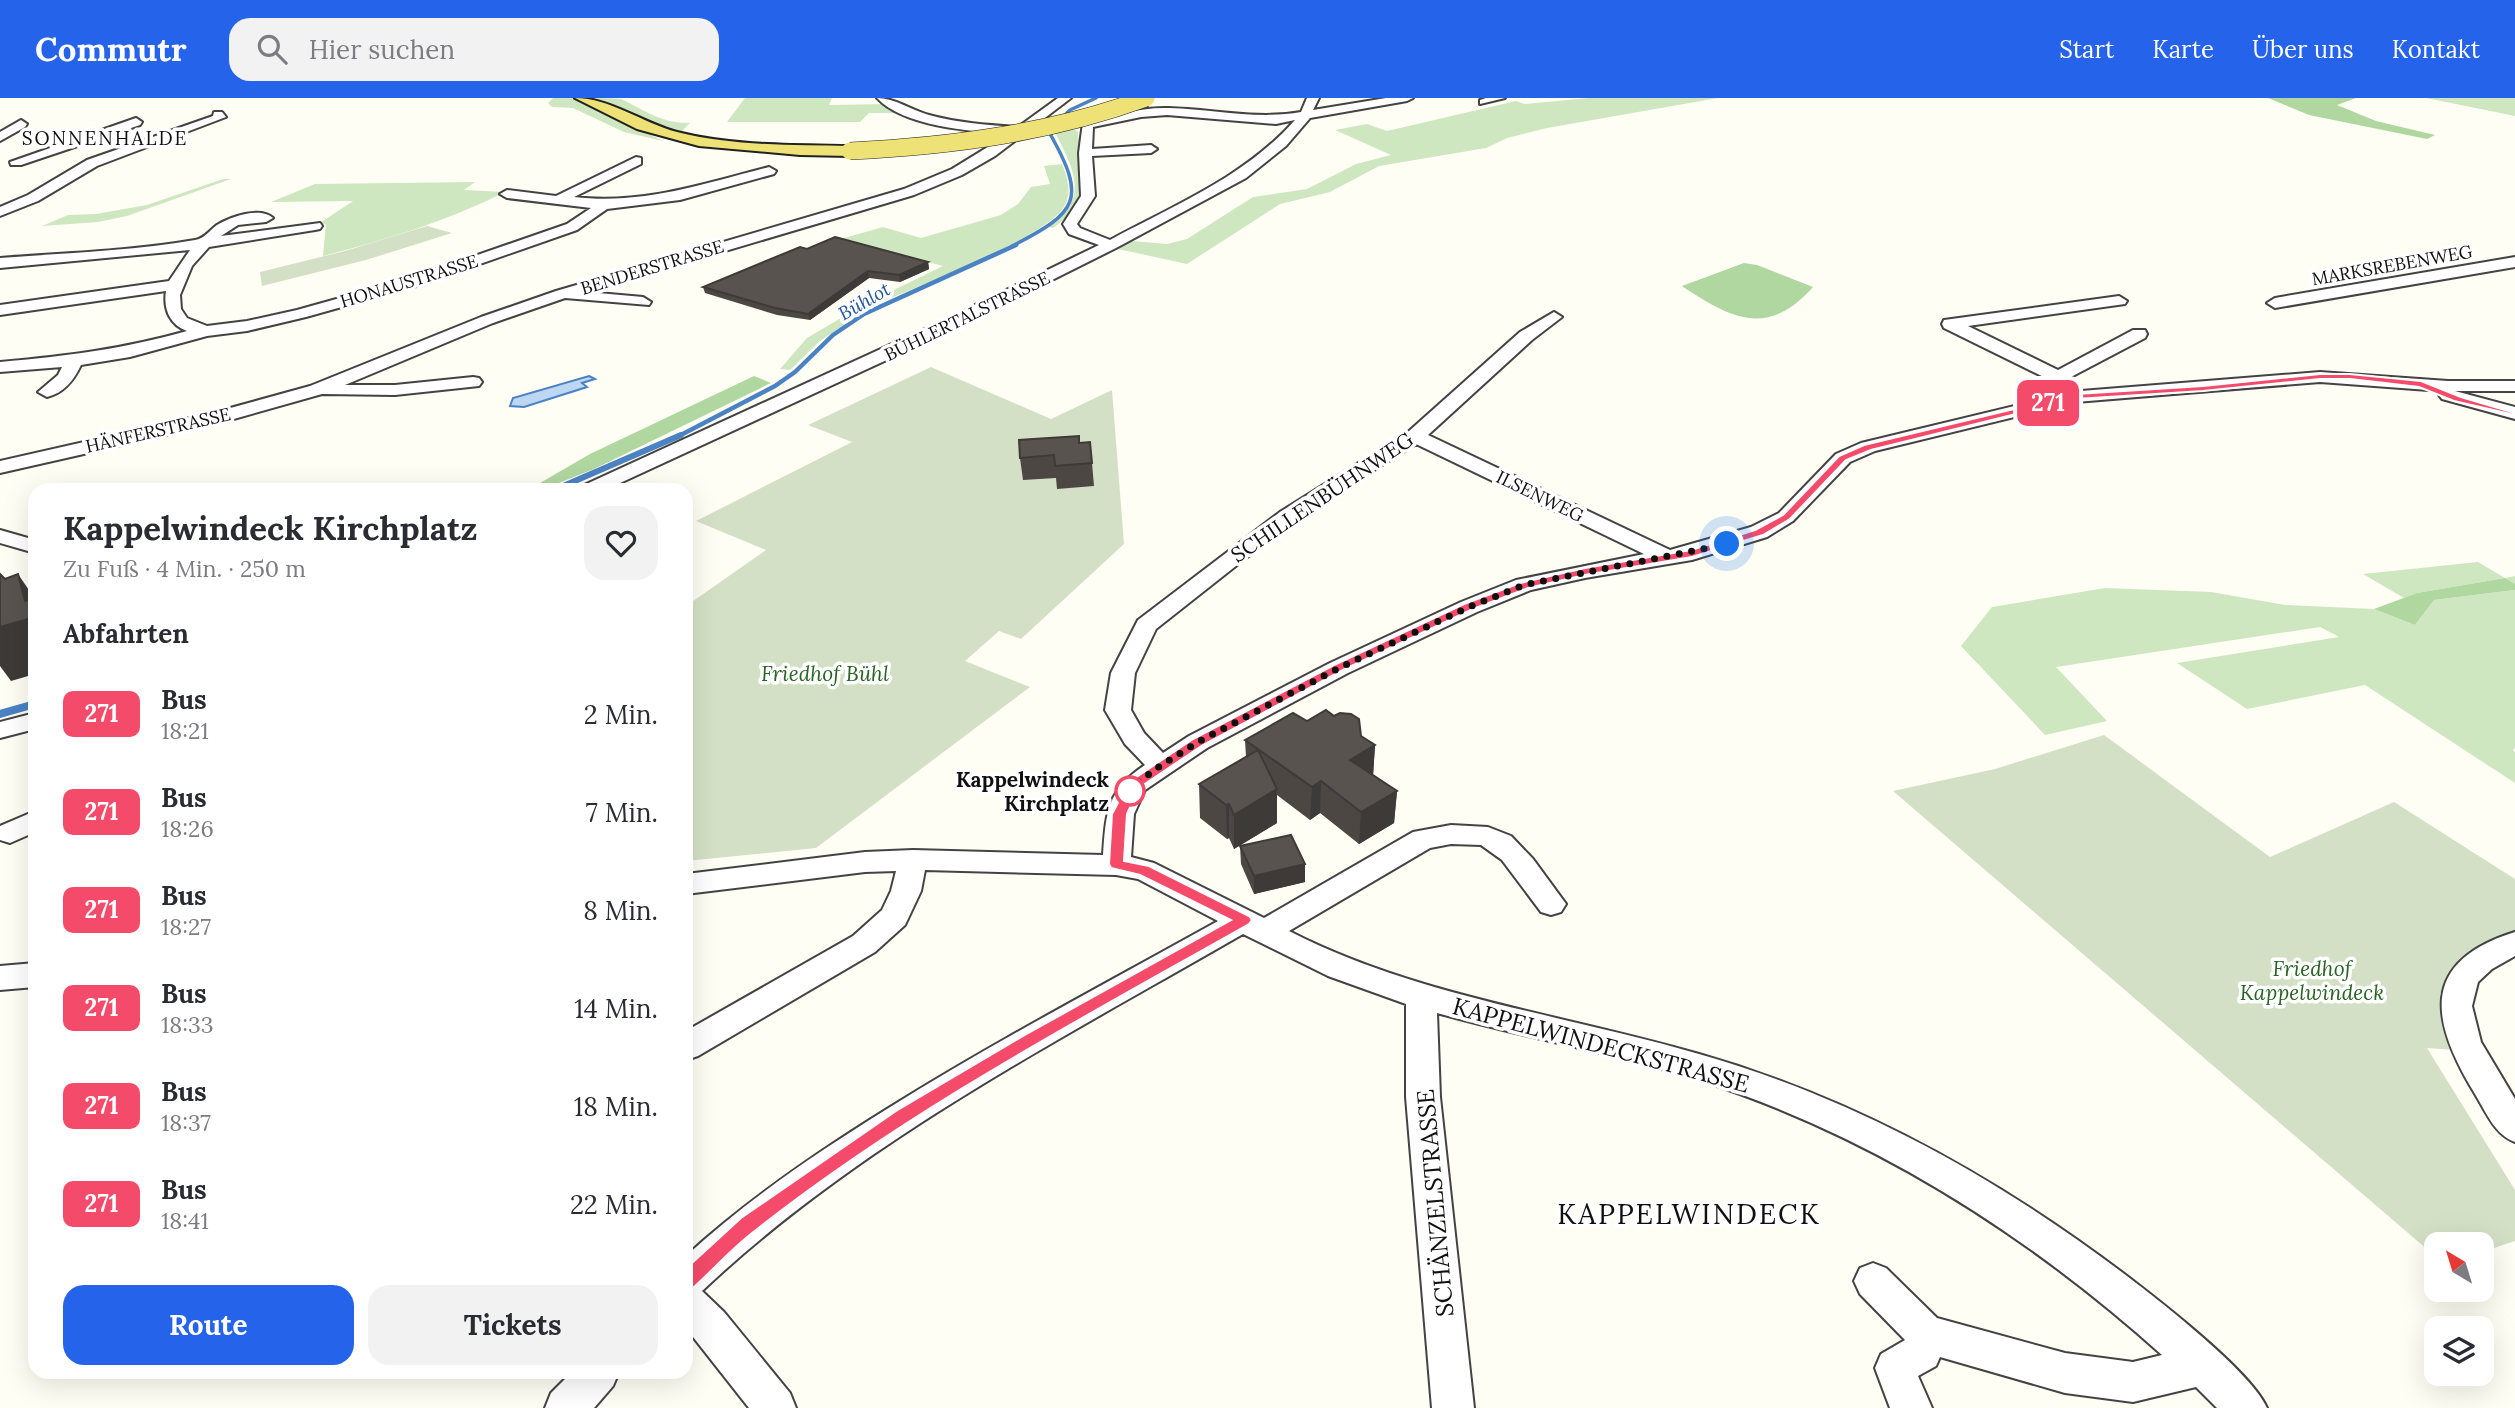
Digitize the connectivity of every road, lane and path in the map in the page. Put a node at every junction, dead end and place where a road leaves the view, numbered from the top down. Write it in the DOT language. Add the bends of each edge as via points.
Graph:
graph roads {
  1 [pos="582,98"];
  2 [pos="883,98"];
  3 [pos="1040,98"];
  4 [pos="1065,98"];
  5 [pos="1146,98"];
  6 [pos="1499,98"];
  7 [pos="1399,99"];
  8 [pos="1485,102"];
  9 [pos="1309,108"];
  10 [pos="218,115"];
  11 [pos="1053,115"];
  12 [pos="136,122"];
  13 [pos="1088,123"];
  14 [pos="21,124"];
  15 [pos="1020,131"];
  16 [pos="0,136"];
  17 [pos="1151,149"];
  18 [pos="1085,153"];
  19 [pos="0,158"];
  20 [pos="636,161"];
  21 [pos="16,162"];
  22 [pos="84,168"];
  23 [pos="769,171"];
  24 [pos="507,194"];
  25 [pos="559,199"];
  26 [pos="603,205"];
  27 [pos="0,212"];
  28 [pos="266,218"];
  29 [pos="315,226"];
  30 [pos="202,245"];
  31 [pos="1111,245"];
  32 [pos="0,262"];
  33 [pos="2515,262"];
  34 [pos="174,285"];
  35 [pos="562,293"];
  36 [pos="2119,301"];
  37 [pos="643,302"];
  38 [pos="2275,303"];
  39 [pos="0,310"];
  40 [pos="1554,317"];
  41 [pos="206,331"];
  42 [pos="2139,334"];
  43 [pos="74,361"];
  44 [pos="0,367"];
  45 [pos="2058,377"];
  46 [pos="473,382"];
  47 [pos="2421,384"];
  48 [pos="2515,386"];
  49 [pos="316,390"];
  50 [pos="47,392"];
  51 [pos="2076,397"];
  52 [pos="2515,412"];
  53 [pos="1415,436"];
  54 [pos="0,467"];
  55 [pos="605,483"];
  56 [pos="0,537"];
  57 [pos="28,545"];
  58 [pos="1665,556"];
  59 [pos="28,723"];
  60 [pos="0,730"];
  61 [pos="1160,766"];
  62 [pos="28,824"];
  63 [pos="10,833"];
  64 [pos="914,860"];
  65 [pos="1116,864"];
  66 [pos="805,868"];
  67 [pos="693,883"];
  68 [pos="693,900"];
  69 [pos="1551,904"];
  70 [pos="1255,925"];
  71 [pos="2515,943"];
  72 [pos="28,976"];
  73 [pos="0,978"];
  74 [pos="1423,997"];
  75 [pos="693,1043"];
  76 [pos="2515,1127"];
  77 [pos="693,1275"];
  78 [pos="1873,1281"];
  79 [pos="693,1309"];
  80 [pos="1926,1334"];
  81 [pos="2204,1365"];
  82 [pos="593,1379"];
  83 [pos="566,1408"];
  84 [pos="775,1408"];
  85 [pos="1453,1408"];
  86 [pos="1911,1408"];
  87 [pos="2246,1408"];
  1 -- 5 [label="main road, bridge" via="642,126 683,137 743,147 850,151 1013,136 1091,118"];
  2 -- 15 [label="street" via="948,123"];
  3 -- 11 [label="street" via="1034,108"];
  4 -- 11 [label="street, BENDERSTRASSE"];
  6 -- 8 [label="street"];
  7 -- 9 [label="street" via="1338,111"];
  9 -- 13 [label="street" via="1264,120 1160,111"];
  9 -- 31 [label="street, BÜHLERTALSTRASSE" via="1282,143 1241,175"];
  10 -- 22 [label="street"];
  11 -- 13 [label="street" via="1084,118"];
  11 -- 15 [label="street, BENDERSTRASSE"];
  12 -- 21 [label="street"];
  13 -- 18 [label="street"];
  14 -- 16 [label="street"];
  15 -- 35 [label="street, BENDERSTRASSE" via="957,172 909,192"];
  17 -- 18 [label="street"];
  18 -- 31 [label="street" via="1088,196 1070,224 1074,231"];
  19 -- 21 [label="street"];
  20 -- 25 [label="street"];
  21 -- 22 [label="street"];
  22 -- 27 [label="street"];
  23 -- 26 [label="street, HONAUSTRASSE" via="680,196"];
  24 -- 25 [label="street, HONAUSTRASSE"];
  25 -- 26 [label="street, HONAUSTRASSE"];
  26 -- 41 [label="street, HONAUSTRASSE" via="582,223 414,282 288,317"];
  28 -- 30 [label="street" via="234,221"];
  29 -- 30 [label="street"];
  30 -- 32 [label="street"];
  30 -- 34 [label="street"];
  31 -- 55 [label="street, BÜHLERTALSTRASSE" via="814,389"];
  33 -- 38 [label="street, MARKSREBENWEG"];
  34 -- 39 [label="street"];
  34 -- 41 [label="street" via="179,319"];
  35 -- 37 [label="street"];
  35 -- 49 [label="street, BENDERSTRASSE"];
  36 -- 45 [label="street" via="1950,324"];
  40 -- 53 [label="street, SCHILLENBÜHNWEG" via="1525,336"];
  41 -- 43 [label="street, HONAUSTRASSE"];
  42 -- 45 [label="street"];
  43 -- 44 [label="street, HONAUSTRASSE"];
  43 -- 50 [label="street" via="66,378"];
  45 -- 51 [label="street"];
  46 -- 49 [label="street" via="395,390"];
  47 -- 48 [label="street"];
  47 -- 51 [label="street" via="2320,377"];
  47 -- 52 [label="street" via="2458,399"];
  49 -- 54 [label="street, HÄNFERSTRASSE" via="216,418"];
  51 -- 58 [label="street" via="1868,447 1843,458 1786,517 1759,532 1716,547"];
  53 -- 58 [label="street, ILSENWEG"];
  53 -- 61 [label="street, SCHILLENBÜHNWEG" via="1279,522 1146,625 1120,682 1118,710 1134,738"];
  56 -- 57 [label="street"];
  58 -- 61 [label="street" via="1524,585 1469,607 1339,668"];
  59 -- 60 [label="street"];
  61 -- 65 [label="street" via="1134,785 1124,801"];
  62 -- 63 [label="street"];
  64 -- 65 [label="street, KAPPELWINDECKSTRASSE"];
  64 -- 66 [label="street, KAPPELWINDECKSTRASSE"];
  64 -- 75 [label="street" via="894,917 864,944"];
  65 -- 70 [label="street, KAPPELWINDECKSTRASSE" via="1144,870"];
  66 -- 67 [label="street, KAPPELWINDECKSTRASSE"];
  66 -- 68 [label="street, KAPPELWINDECKSTRASSE" via="778,883"];
  69 -- 70 [label="street" via="1503,842 1484,834 1446,834 1423,839"];
  70 -- 74 [label="street, KAPPELWINDECKSTRASSE" via="1366,979"];
  70 -- 77 [label="street" via="1029,1040 902,1116 748,1224"];
  71 -- 76 [label="street" via="2470,969 2458,989 2458,1020 2475,1063"];
  72 -- 73 [label="street"];
  74 -- 81 [label="street, KAPPELWINDECKSTRASSE" via="1592,1037 1748,1083 1922,1158 2074,1257"];
  74 -- 85 [label="street, SCHÄNZELSTRASSE" via="1423,1097"];
  78 -- 80 [label="street"];
  79 -- 84 [label="street"];
  80 -- 81 [label="street" via="2066,1373 2133,1381"];
  80 -- 86 [label="street" via="1922,1352 1895,1368"];
  81 -- 87 [label="street, KAPPELWINDECKSTRASSE"];
  82 -- 83 [label="street"];
}
